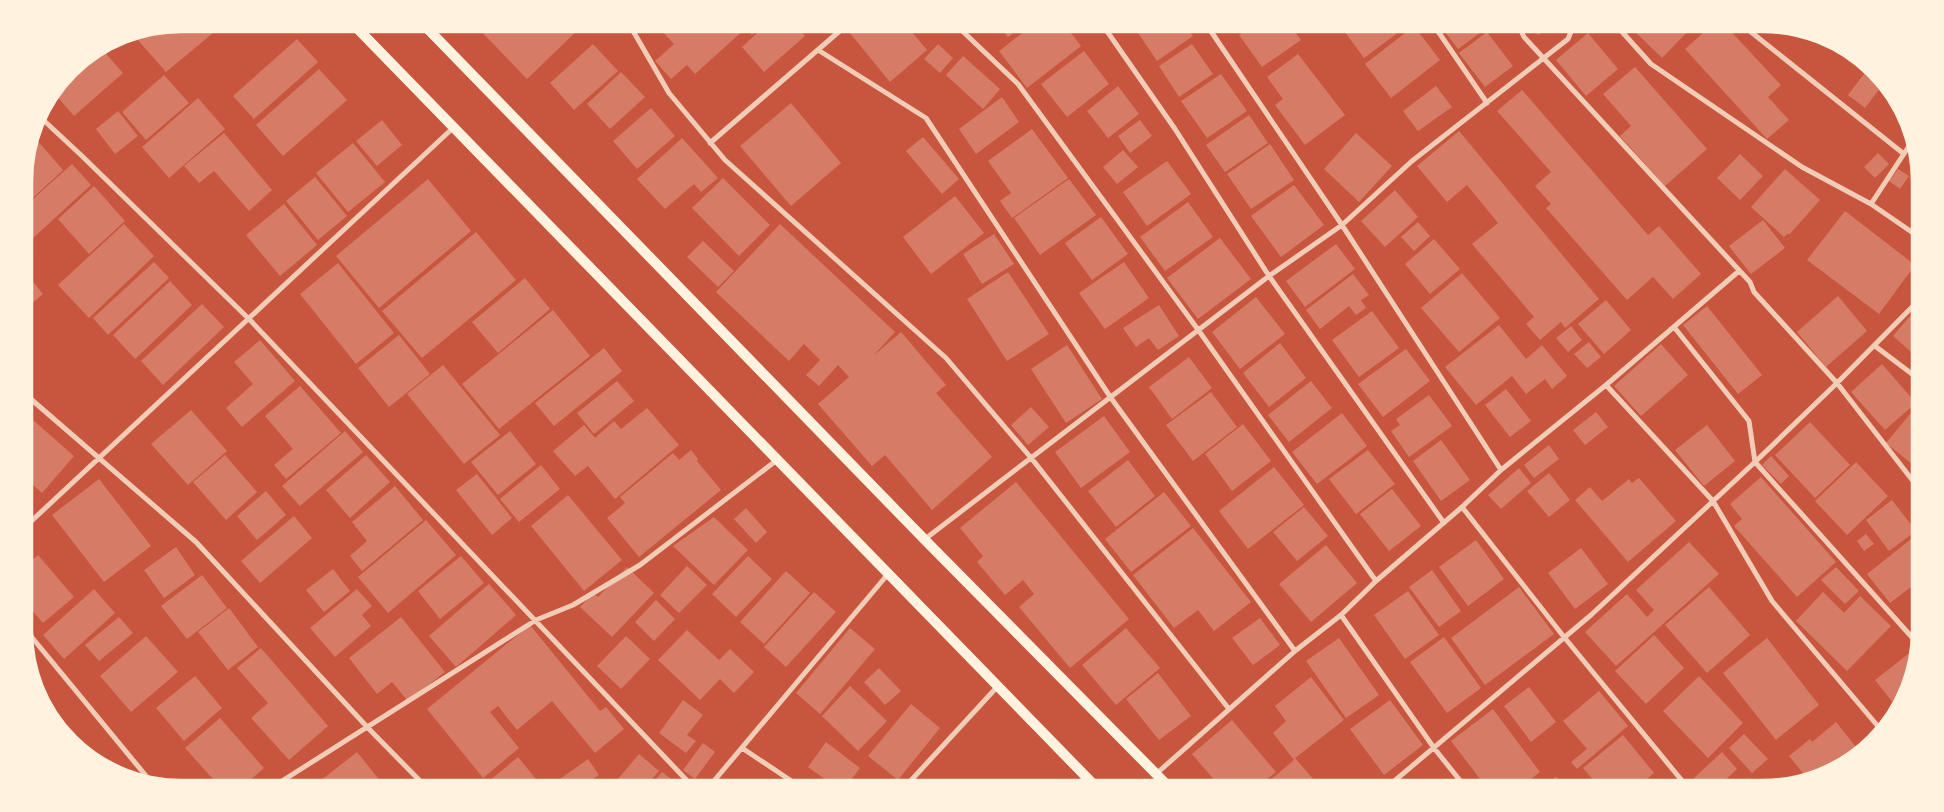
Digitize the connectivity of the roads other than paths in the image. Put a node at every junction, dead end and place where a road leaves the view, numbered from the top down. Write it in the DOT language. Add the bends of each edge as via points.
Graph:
graph roads {
  1 [pos="1108,32"];
  2 [pos="1212,32"];
  3 [pos="1438,32"];
  4 [pos="1522,32"];
  5 [pos="1571,32"];
  6 [pos="1622,32"];
  7 [pos="1751,32"];
  8 [pos="362,33"];
  9 [pos="432,33"];
  10 [pos="634,33"];
  11 [pos="838,33"];
  12 [pos="964,33"];
  13 [pos="818,50"];
  14 [pos="1544,59"];
  15 [pos="1487,103"];
  16 [pos="45,122"];
  17 [pos="454,127"];
  18 [pos="710,143"];
  19 [pos="1907,149"];
  20 [pos="1904,154"];
  21 [pos="1871,204"];
  22 [pos="1342,225"];
  23 [pos="1912,232"];
  24 [pos="1739,271"];
  25 [pos="1269,276"];
  26 [pos="1912,307"];
  27 [pos="249,319"];
  28 [pos="1674,327"];
  29 [pos="1199,331"];
  30 [pos="1875,346"];
  31 [pos="1912,374"];
  32 [pos="1837,383"];
  33 [pos="1606,386"];
  34 [pos="1111,398"];
  35 [pos="33,400"];
  36 [pos="100,457"];
  37 [pos="777,459"];
  38 [pos="1032,459"];
  39 [pos="1754,462"];
  40 [pos="1501,470"];
  41 [pos="1912,480"];
  42 [pos="1714,501"];
  43 [pos="1462,507"];
  44 [pos="32,520"];
  45 [pos="1444,523"];
  46 [pos="925,540"];
  47 [pos="888,573"];
  48 [pos="1376,580"];
  49 [pos="1341,615"];
  50 [pos="536,620"];
  51 [pos="1564,637"];
  52 [pos="1911,637"];
  53 [pos="33,639"];
  54 [pos="1296,651"];
  55 [pos="997,686"];
  56 [pos="1229,710"];
  57 [pos="1877,725"];
  58 [pos="368,728"];
  59 [pos="742,748"];
  60 [pos="1434,748"];
  61 [pos="1156,774"];
  62 [pos="145,775"];
  63 [pos="1089,779"];
  64 [pos="1161,779"];
  65 [pos="1397,779"];
  66 [pos="1459,779"];
  67 [pos="1681,779"];
  68 [pos="285,780"];
  69 [pos="419,780"];
  70 [pos="686,780"];
  71 [pos="715,780"];
  72 [pos="789,780"];
  73 [pos="912,780"];
  1 -- 25 [label="street" via="1175,129"];
  2 -- 22 [label="street"];
  3 -- 15 [label="street"];
  4 -- 14 [label="street"];
  5 -- 14 [label="street" via="1568,39"];
  6 -- 21 [label="street" via="1651,64 1802,168"];
  7 -- 20 [label="street"];
  8 -- 17 [label="main road"];
  9 -- 46 [label="main road"];
  10 -- 18 [label="street" via="669,93"];
  11 -- 13 [label="street"];
  12 -- 29 [label="street" via="1018,84"];
  13 -- 18 [label="street"];
  13 -- 34 [label="street" via="926,118"];
  14 -- 15 [label="street"];
  14 -- 24 [label="street"];
  15 -- 22 [label="street" via="1412,161"];
  16 -- 27 [label="street"];
  17 -- 27 [label="street"];
  17 -- 37 [label="main road"];
  18 -- 38 [label="street" via="946,358"];
  19 -- 20 [label="street"];
  20 -- 21 [label="street"];
  21 -- 23 [label="street"];
  22 -- 25 [label="street"];
  22 -- 40 [label="street"];
  24 -- 28 [label="street"];
  24 -- 32 [label="street" via="1750,282 1754,292"];
  25 -- 29 [label="street"];
  25 -- 45 [label="street"];
  26 -- 30 [label="street"];
  27 -- 36 [label="street"];
  27 -- 50 [label="street"];
  28 -- 33 [label="street"];
  28 -- 39 [label="street" via="1749,421"];
  29 -- 34 [label="street"];
  29 -- 48 [label="street"];
  30 -- 31 [label="street"];
  30 -- 32 [label="street"];
  32 -- 39 [label="street"];
  32 -- 41 [label="street"];
  33 -- 40 [label="street"];
  33 -- 42 [label="street"];
  34 -- 38 [label="street"];
  34 -- 54 [label="street"];
  35 -- 36 [label="street"];
  36 -- 44 [label="street"];
  36 -- 58 [label="street" via="196,542"];
  37 -- 47 [label="main road"];
  37 -- 50 [label="street" via="640,564 573,605"];
  38 -- 46 [label="street"];
  38 -- 56 [label="street"];
  39 -- 42 [label="street"];
  39 -- 52 [label="street"];
  40 -- 43 [label="street"];
  42 -- 51 [label="street"];
  42 -- 57 [label="street" via="1772,602"];
  43 -- 45 [label="street"];
  43 -- 51 [label="street"];
  45 -- 48 [label="street"];
  46 -- 61 [label="main road"];
  47 -- 55 [label="main road"];
  47 -- 59 [label="street"];
  48 -- 49 [label="street"];
  49 -- 54 [label="street"];
  49 -- 60 [label="street"];
  50 -- 58 [label="street"];
  50 -- 70 [label="street"];
  51 -- 60 [label="street"];
  51 -- 67 [label="street"];
  53 -- 62 [label="street"];
  54 -- 56 [label="street"];
  55 -- 63 [label="main road"];
  55 -- 73 [label="street"];
  56 -- 61 [label="street"];
  58 -- 68 [label="street"];
  58 -- 69 [label="street"];
  59 -- 71 [label="street"];
  59 -- 72 [label="street"];
  60 -- 65 [label="street"];
  60 -- 66 [label="street"];
  61 -- 64 [label="main road"];
}
